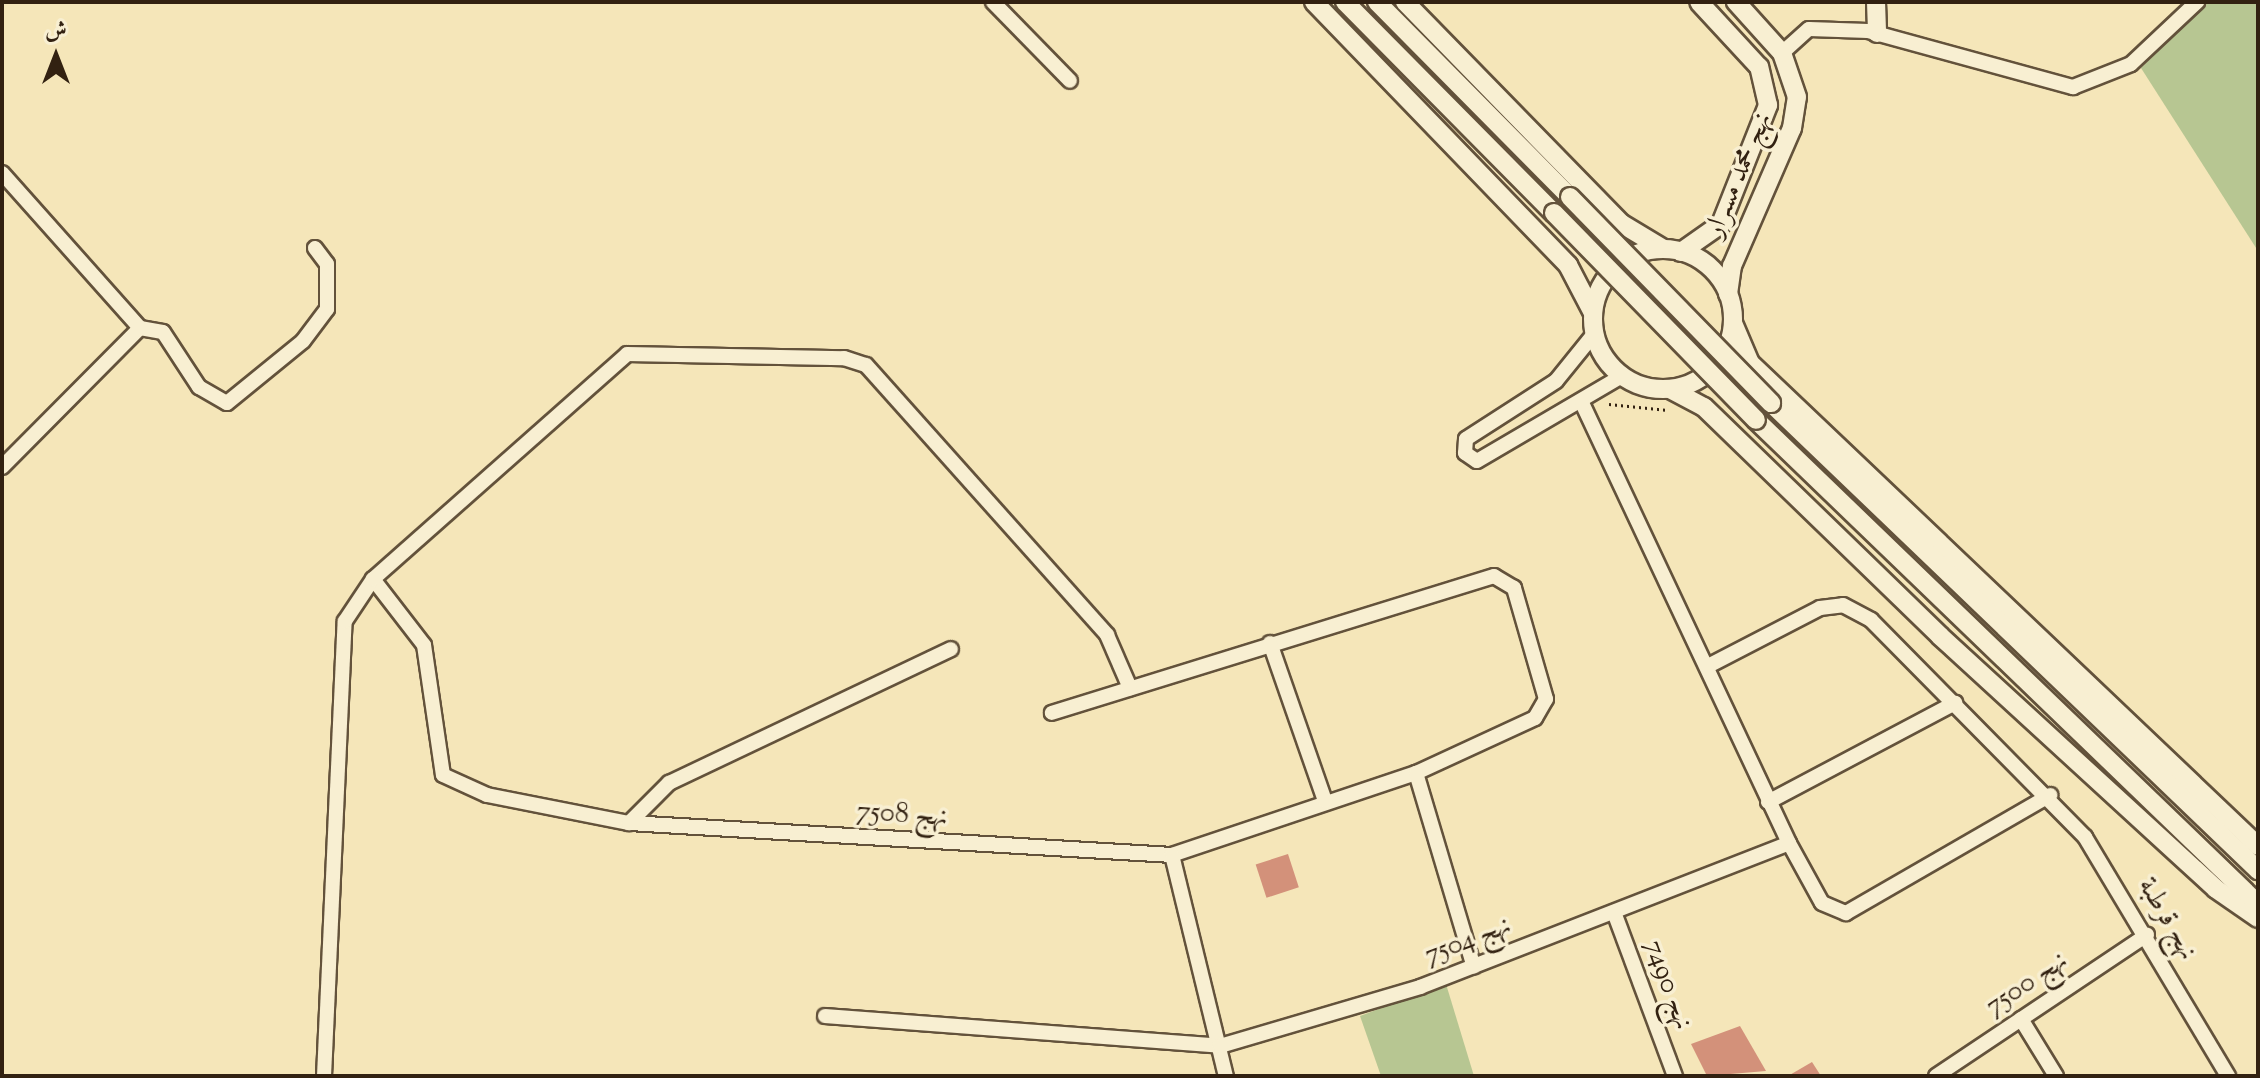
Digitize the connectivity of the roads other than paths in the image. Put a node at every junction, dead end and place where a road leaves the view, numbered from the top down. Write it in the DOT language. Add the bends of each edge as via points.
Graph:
graph roads {
  1 [pos="993,2"];
  2 [pos="1314,2"];
  3 [pos="1345,2"];
  4 [pos="1377,2"];
  5 [pos="1405,2"];
  6 [pos="1699,2"];
  7 [pos="1736,2"];
  8 [pos="1876,2"];
  9 [pos="2197,2"];
  10 [pos="1877,33"];
  11 [pos="1782,53"];
  12 [pos="1070,81"];
  13 [pos="2,173"];
  14 [pos="315,248"];
  15 [pos="1673,250"];
  16 [pos="1728,294"];
  17 [pos="1593,313"];
  18 [pos="1733,323"];
  19 [pos="140,328"];
  20 [pos="1594,334"];
  21 [pos="1622,376"];
  22 [pos="1670,389"];
  23 [pos="1582,403"];
  24 [pos="2,467"];
  25 [pos="373,579"];
  26 [pos="1270,643"];
  27 [pos="951,649"];
  28 [pos="1710,665"];
  29 [pos="1130,688"];
  30 [pos="1955,703"];
  31 [pos="1052,713"];
  32 [pos="1416,773"];
  33 [pos="2050,795"];
  34 [pos="1325,801"];
  35 [pos="1768,802"];
  36 [pos="629,823"];
  37 [pos="1789,843"];
  38 [pos="2258,846"];
  39 [pos="1172,855"];
  40 [pos="2258,870"];
  41 [pos="2258,904"];
  42 [pos="1614,912"];
  43 [pos="2258,918"];
  44 [pos="2147,935"];
  45 [pos="1474,967"];
  46 [pos="825,1016"];
  47 [pos="2021,1019"];
  48 [pos="1220,1046"];
  49 [pos="324,1076"];
  50 [pos="1226,1076"];
  51 [pos="1675,1076"];
  52 [pos="1936,1076"];
  53 [pos="2056,1076"];
  54 [pos="2228,1076"];
  1 -- 12 [label="street"];
  2 -- 17 [label="street" via="1568,265"];
  3 -- 41 [label="street, bridge" via="1756,420"];
  4 -- 40 [label="street, bridge" via="1771,403"];
  5 -- 15 [label="street" via="1622,224"];
  6 -- 15 [label="street, نهج محمد مسرار" via="1759,67 1768,105 1721,224"];
  7 -- 11 [label="street, نهج محمد مسرار"];
  8 -- 10 [label="street"];
  9 -- 10 [label="street" via="2131,64 2073,87"];
  10 -- 11 [label="street" via="1809,29"];
  11 -- 16 [label="street, نهج محمد مسرار" via="1795,82 1796,113 1735,257"];
  13 -- 19 [label="street"];
  14 -- 19 [label="street" via="327,264 327,309 243,396 227,403 209,398 169,337"];
  15 -- 16 [label="street" via="1705,263"];
  15 -- 17 [label="street" via="1641,252 1612,271"];
  16 -- 18 [label="street"];
  17 -- 20 [label="street"];
  18 -- 22 [label="street" via="1713,368"];
  18 -- 38 [label="street" via="1750,363"];
  19 -- 24 [label="street"];
  20 -- 21 [label="street" via="1604,358"];
  20 -- 23 [label="street" via="1556,381 1466,439 1465,453 1477,461"];
  21 -- 22 [label="street"];
  21 -- 23 [label="street"];
  22 -- 43 [label="street" via="1704,407 1951,646 2216,889"];
  23 -- 28 [label="street"];
  25 -- 29 [label="street" via="627,354 844,358 866,365 1107,635"];
  25 -- 36 [label="street, نهج 7508" via="424,645 443,775 487,795"];
  25 -- 49 [label="street" via="345,621 341,640"];
  26 -- 29 [label="street"];
  26 -- 32 [label="street" via="1477,578 1506,581 1541,669 1544,708 1517,727"];
  26 -- 34 [label="street"];
  27 -- 36 [label="street" via="669,783"];
  28 -- 30 [label="street, نهج قرطبة" via="1803,615 1843,605 1871,620"];
  28 -- 35 [label="street"];
  29 -- 31 [label="street"];
  30 -- 33 [label="street, نهج قرطبة"];
  30 -- 35 [label="street"];
  32 -- 34 [label="street"];
  32 -- 45 [label="street"];
  33 -- 37 [label="street" via="1919,876 1846,913 1822,903"];
  33 -- 44 [label="street, نهج قرطبة" via="2105,864"];
  34 -- 39 [label="street"];
  35 -- 37 [label="street"];
  36 -- 39 [label="street, نهج 7508"];
  37 -- 42 [label="street, نهج 7504"];
  39 -- 48 [label="street"];
  42 -- 45 [label="street, نهج 7504"];
  42 -- 51 [label="street, نهج 7490"];
  44 -- 47 [label="street, نهج 7500"];
  44 -- 54 [label="street, نهج قرطبة"];
  45 -- 48 [label="street, نهج 7504"];
  46 -- 48 [label="street, نهج 7504"];
  47 -- 52 [label="street, نهج 7500"];
  47 -- 53 [label="street"];
  48 -- 50 [label="street"];
}
